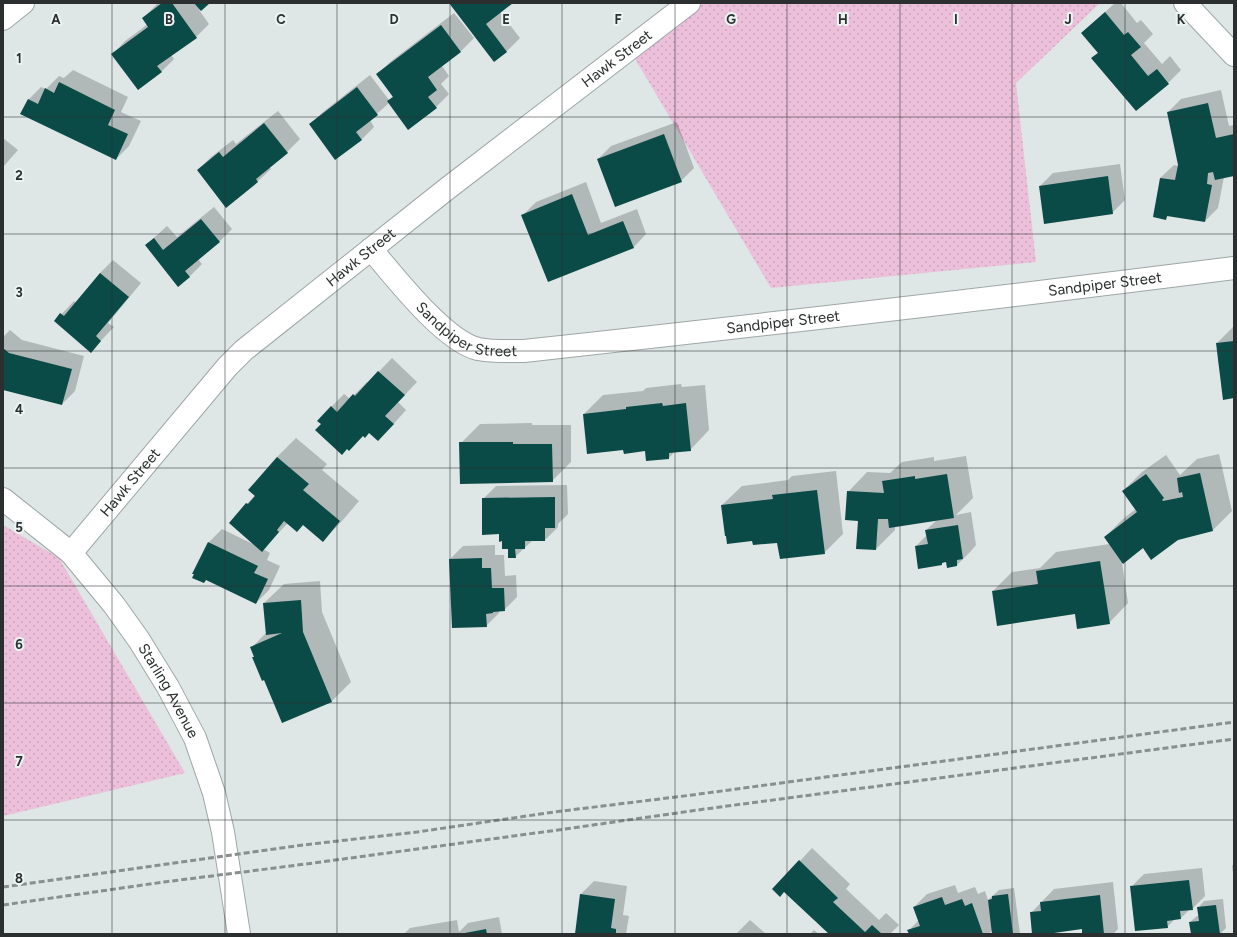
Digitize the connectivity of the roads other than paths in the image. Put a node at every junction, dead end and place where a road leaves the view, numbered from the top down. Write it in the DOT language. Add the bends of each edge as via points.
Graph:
graph roads {
  1 [pos="23,3"];
  2 [pos="689,3"];
  3 [pos="1185,3"];
  4 [pos="3,19"];
  5 [pos="1234,55"];
  6 [pos="371,249"];
  7 [pos="1234,268"];
  8 [pos="3,499"];
  9 [pos="71,552"];
  10 [pos="238,934"];
  1 -- 4 [label="street"];
  2 -- 6 [label="street, Hawk Street"];
  3 -- 5 [label="street"];
  6 -- 7 [label="street, Sandpiper Street" via="426,312 458,339 478,349 505,352"];
  6 -- 9 [label="street, Hawk Street" via="233,361"];
  8 -- 9 [label="street, Starling Avenue"];
  9 -- 10 [label="street, Starling Avenue" via="139,640 195,738 214,792 223,832"];
}
